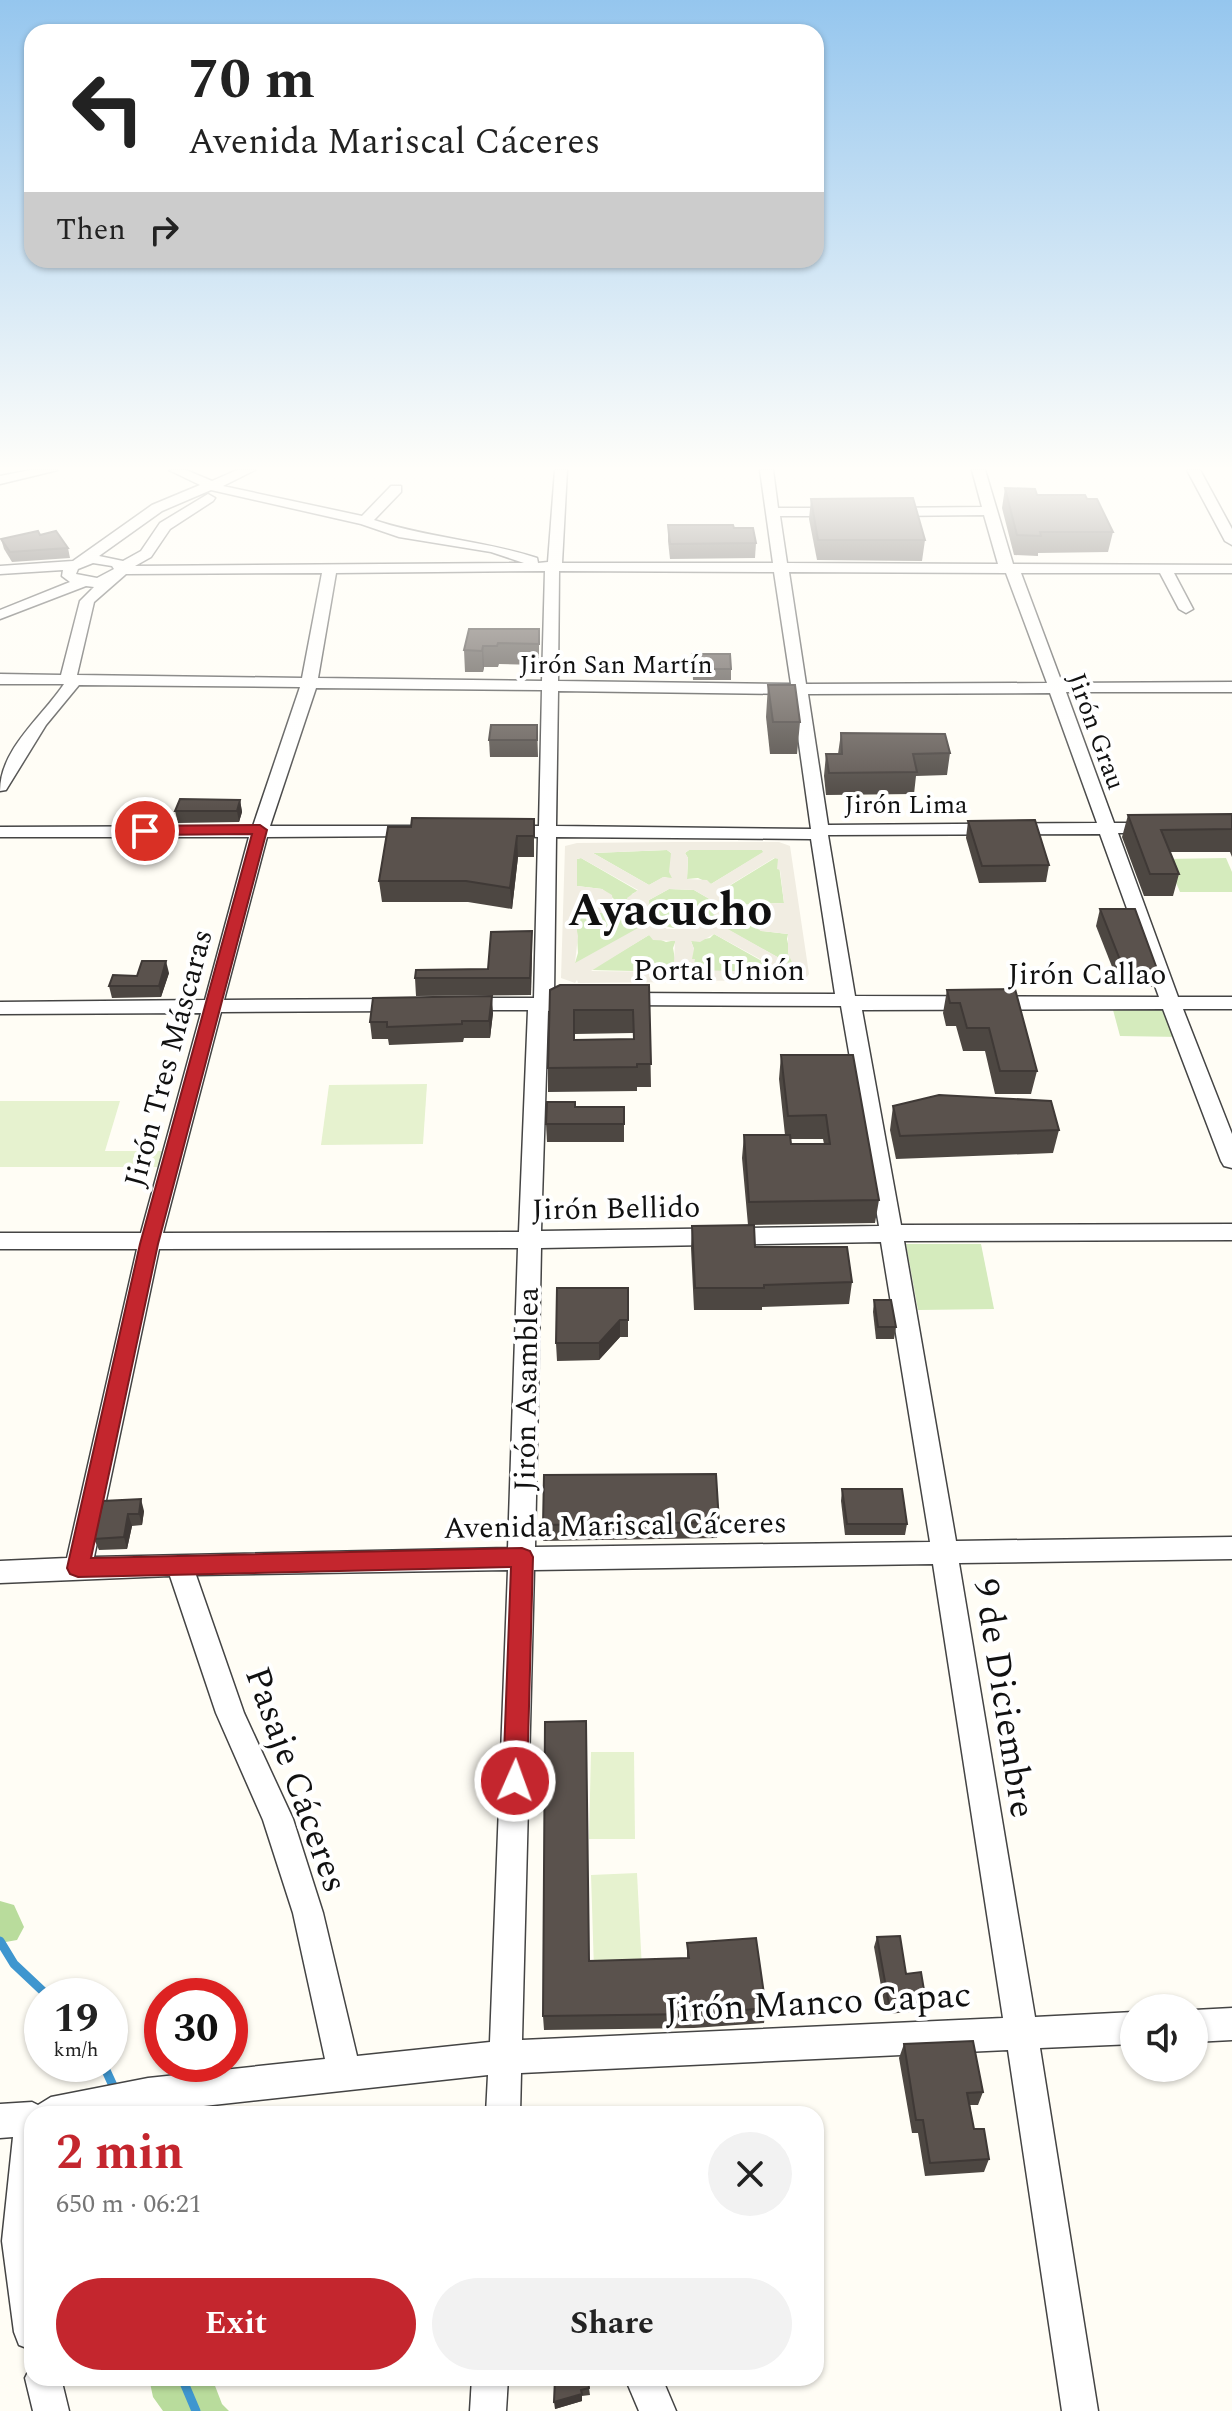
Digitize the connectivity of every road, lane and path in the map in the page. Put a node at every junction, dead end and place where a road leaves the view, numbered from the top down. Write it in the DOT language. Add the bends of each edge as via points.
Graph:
graph roads {
  1 [pos="57,583"];
  2 [pos="57,583"];
  3 [pos="107,583"];
  4 [pos="327,583"];
  5 [pos="552,583"];
  6 [pos="785,583"];
  7 [pos="1018,583"];
  8 [pos="1172,583"];
  9 [pos="0,603"];
  10 [pos="1186,609"];
  11 [pos="0,615"];
  12 [pos="0,679"];
  13 [pos="68,680"];
  14 [pos="309,684"];
  15 [pos="549,687"];
  16 [pos="1055,687"];
  17 [pos="1232,687"];
  18 [pos="801,689"];
  19 [pos="0,786"];
  20 [pos="1107,828"];
  21 [pos="1173,828"];
  22 [pos="260,830"];
  23 [pos="430,831"];
  24 [pos="492,831"];
  25 [pos="0,832"];
  26 [pos="549,832"];
  27 [pos="820,832"];
  28 [pos="846,1000"];
  29 [pos="544,1003"];
  30 [pos="1171,1003"];
  31 [pos="1232,1003"];
  32 [pos="213,1007"];
  33 [pos="0,1008"];
  34 [pos="1232,1161"];
  35 [pos="1232,1232"];
  36 [pos="891,1234"];
  37 [pos="529,1239"];
  38 [pos="150,1240"];
  39 [pos="0,1241"];
  40 [pos="1232,1548"];
  41 [pos="944,1552"];
  42 [pos="522,1557"];
  43 [pos="178,1564"];
  44 [pos="78,1568"];
  45 [pos="0,1572"];
  46 [pos="1232,2024"];
  47 [pos="1208,2025"];
  48 [pos="1120,2029"];
  49 [pos="1023,2033"];
  50 [pos="506,2058"];
  51 [pos="344,2071"];
  52 [pos="83,2106"];
  53 [pos="503,2106"];
  54 [pos="24,2120"];
  55 [pos="0,2121"];
  56 [pos="24,2194"];
  57 [pos="24,2276"];
  58 [pos="45,2386"];
  59 [pos="490,2386"];
  60 [pos="647,2386"];
  61 [pos="51,2411"];
  62 [pos="488,2411"];
  63 [pos="658,2411"];
  64 [pos="1080,2411"];
  1 -- 9 [label="street"];
  2 -- 11 [label="street"];
  3 -- 13 [label="street" via="87,601"];
  4 -- 14 [label="street, Jirón Tres Máscaras"];
  5 -- 15 [label="street, Jirón Asamblea"];
  6 -- 18 [label="street, 9 de Diciembre"];
  7 -- 16 [label="street, Jirón Grau"];
  8 -- 10 [label="street"];
  12 -- 13 [label="street, Jirón San Martín"];
  13 -- 14 [label="street, Jirón San Martín"];
  13 -- 19 [label="street" via="71,687 40,723"];
  14 -- 15 [label="street, Jirón San Martín"];
  14 -- 22 [label="street, Jirón Tres Máscaras"];
  15 -- 18 [label="street, Jirón San Martín"];
  15 -- 26 [label="street, Jirón Asamblea"];
  16 -- 17 [label="street, Jirón San Martín"];
  16 -- 18 [label="street, Jirón San Martín"];
  16 -- 20 [label="street, Jirón Grau"];
  18 -- 27 [label="street, 9 de Diciembre"];
  20 -- 21 [label="street, Jirón Lima"];
  20 -- 27 [label="street, Jirón Lima"];
  20 -- 30 [label="street, Jirón Grau"];
  22 -- 23 [label="street"];
  22 -- 25 [label="street"];
  22 -- 32 [label="street, Jirón Tres Máscaras"];
  24 -- 26 [label="street, Jirón Lima"];
  26 -- 27 [label="street, Jirón Lima"];
  26 -- 29 [label="street, Jirón Asamblea"];
  27 -- 28 [label="street, 9 de Diciembre"];
  28 -- 29 [label="street, Portal Unión"];
  28 -- 30 [label="street, Jirón Callao"];
  28 -- 36 [label="street, 9 de Diciembre" via="852,1007"];
  29 -- 32 [label="street, Portal Unión"];
  29 -- 37 [label="street, Jirón Asamblea" via="538,1009"];
  30 -- 31 [label="street, Jirón Callao"];
  30 -- 34 [label="street, Jirón Grau"];
  32 -- 33 [label="street, Portal Unión"];
  32 -- 38 [label="street, Jirón Tres Máscaras"];
  35 -- 36 [label="street, Jirón Bellido"];
  36 -- 37 [label="street, Jirón Bellido"];
  36 -- 41 [label="street, 9 de Diciembre"];
  37 -- 38 [label="street, Jirón Bellido"];
  37 -- 42 [label="street, Jirón Asamblea"];
  38 -- 39 [label="street, Jirón Bellido"];
  38 -- 44 [label="street, Jirón Tres Máscaras"];
  40 -- 41 [label="street, Avenida Mariscal Cáceres"];
  41 -- 42 [label="street, Avenida Mariscal Cáceres"];
  41 -- 49 [label="street, 9 de Diciembre"];
  42 -- 43 [label="street, Avenida Mariscal Cáceres"];
  42 -- 50 [label="street, Jirón Asamblea"];
  43 -- 44 [label="street, Avenida Mariscal Cáceres"];
  43 -- 51 [label="street, Pasaje Cáceres" via="230,1713 278,1819 308,1913"];
  44 -- 45 [label="street, Avenida Mariscal Cáceres"];
  46 -- 47 [label="street"];
  48 -- 49 [label="street, Jirón Manco Capac"];
  49 -- 50 [label="street, Jirón Manco Capac"];
  49 -- 64 [label="street, 9 de Diciembre"];
  50 -- 51 [label="street, Jirón Manco Capac"];
  50 -- 53 [label="street, Jirón Asamblea"];
  51 -- 52 [label="street, Jirón Manco Capac"];
  54 -- 55 [label="street"];
  56 -- 57 [label="street" via="19,2241"];
  58 -- 61 [label="street"];
  59 -- 62 [label="street"];
  60 -- 63 [label="street"];
}
